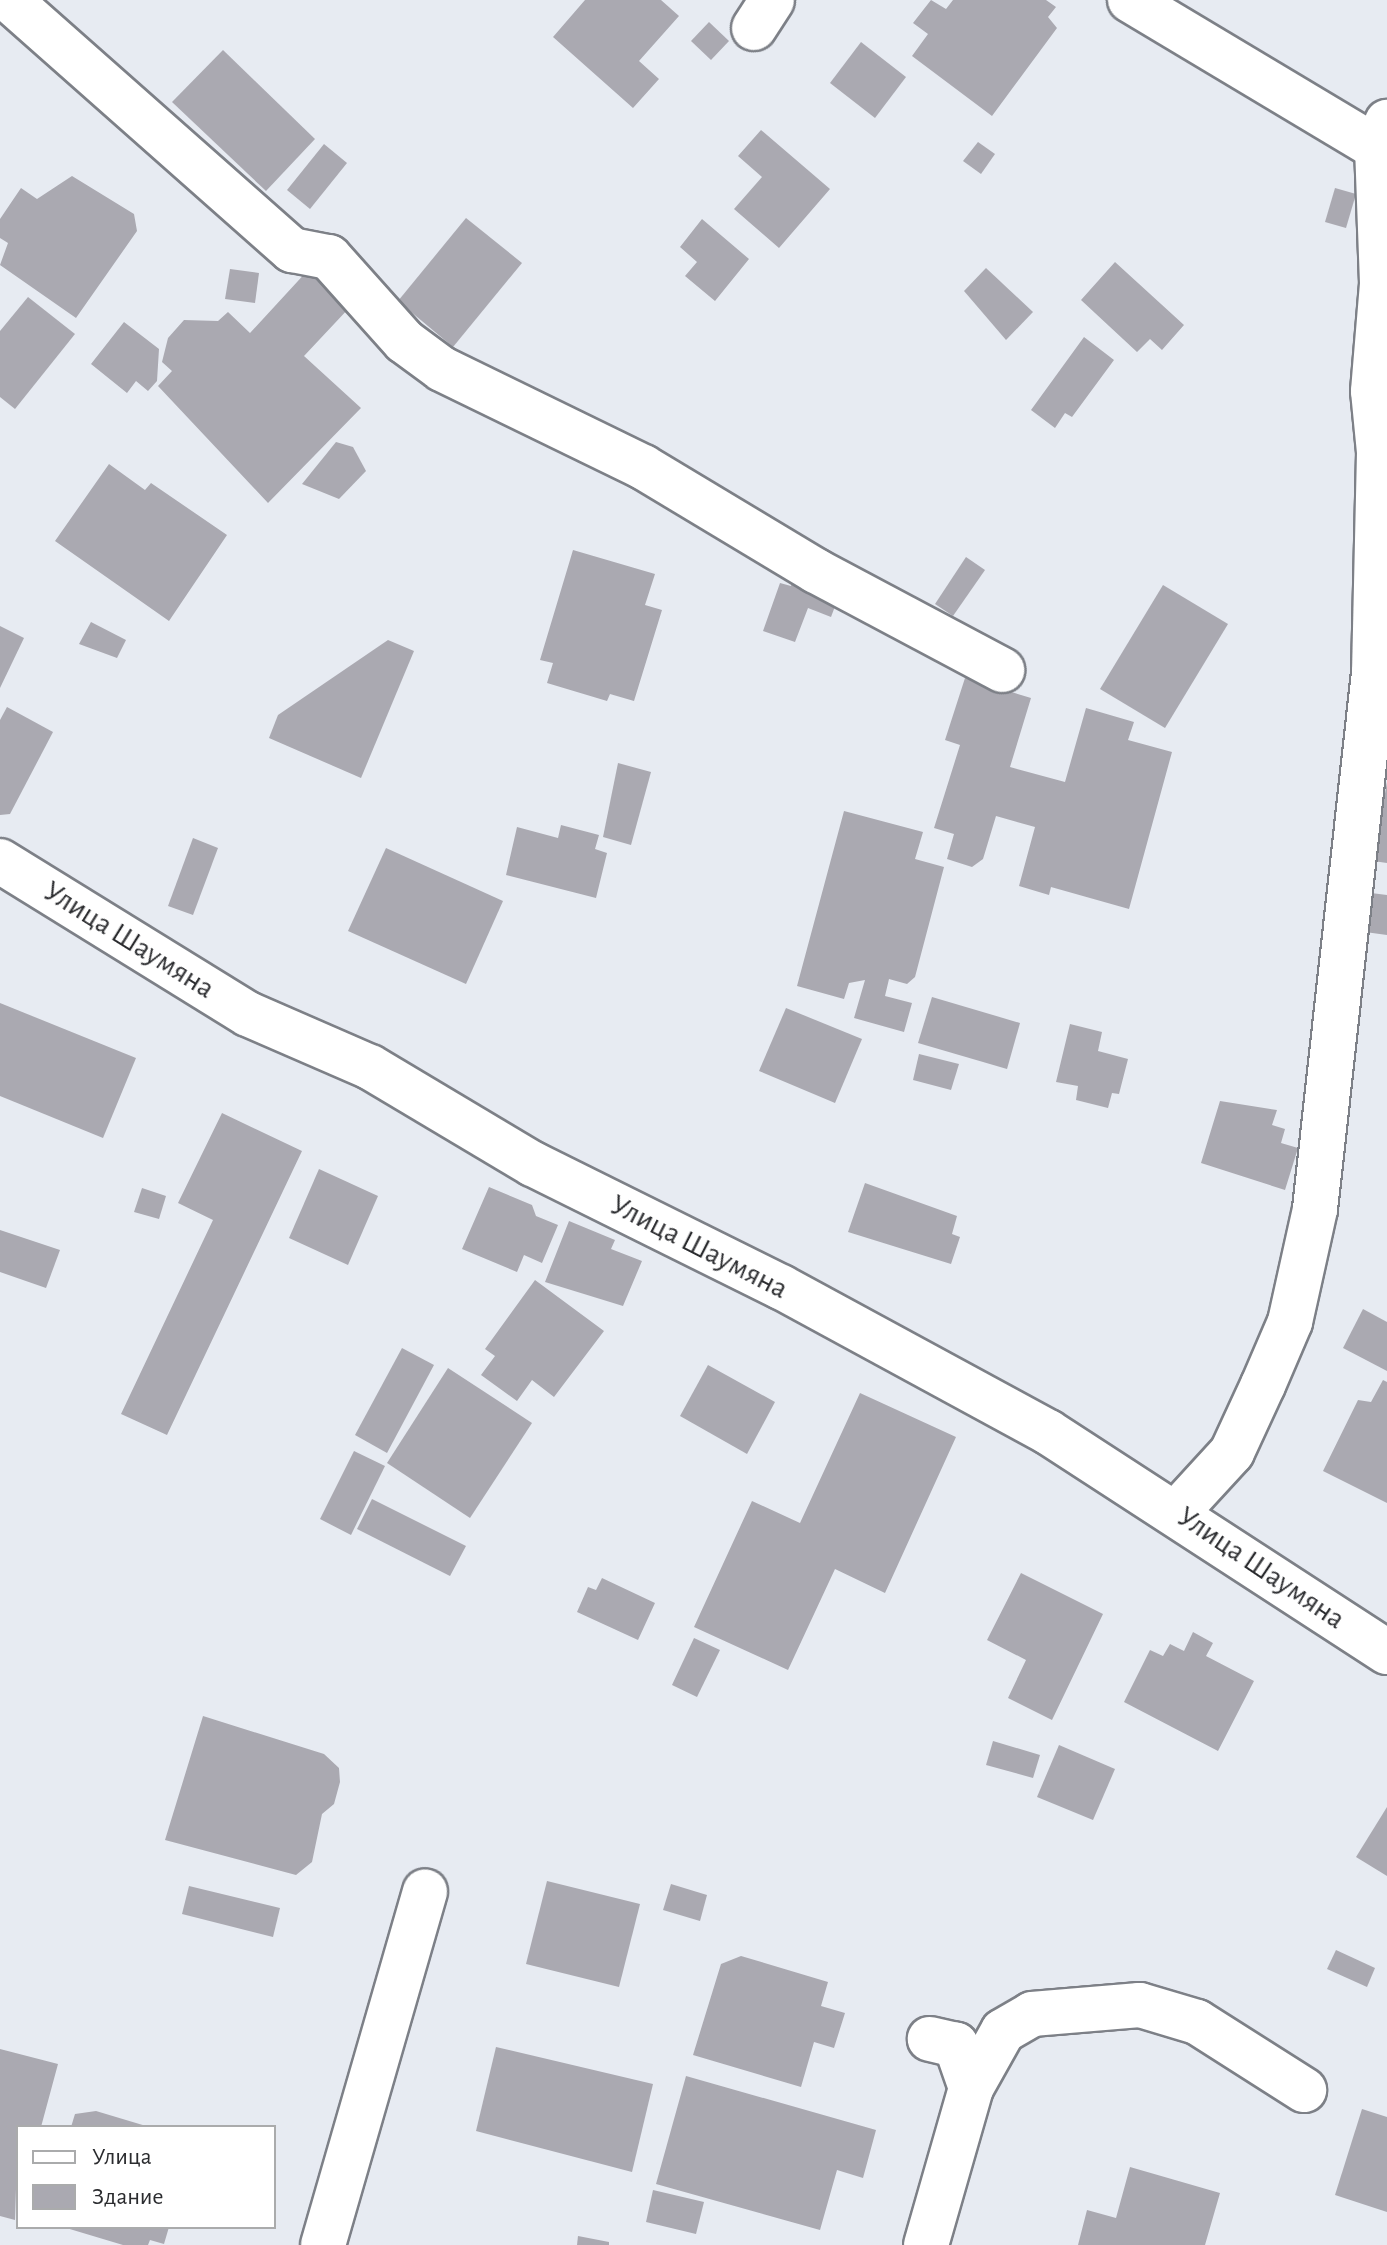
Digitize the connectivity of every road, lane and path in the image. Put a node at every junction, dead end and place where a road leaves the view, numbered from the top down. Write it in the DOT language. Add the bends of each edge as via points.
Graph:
graph roads {
  1 [pos="1143,4"];
  2 [pos="11,11"];
  3 [pos="1382,135"];
  4 [pos="1002,670"];
  5 [pos="0,861"];
  6 [pos="1178,1511"];
  7 [pos="1387,1652"];
  8 [pos="425,1891"];
  9 [pos="930,2039"];
  10 [pos="971,2088"];
  11 [pos="1304,2090"];
  12 [pos="323,2245"];
  13 [pos="926,2245"];
  1 -- 3 [label="street"];
  2 -- 4 [label="street" via="292,250 329,257 404,341 442,369 643,467 816,571"];
  3 -- 6 [label="street" via="1382,283 1373,391 1379,452 1374,673 1327,1127 1290,1322 1232,1452"];
  5 -- 6 [label="street, Улица Шаумяна" via="248,1014 370,1067 533,1164 781,1287"];
  6 -- 7 [label="street, Улица Шаумяна"];
  8 -- 12 [label="street"];
  9 -- 10 [label="street" via="956,2045"];
  10 -- 11 [label="street" via="1003,2031 1032,2014 1140,2005 1197,2022"];
  10 -- 13 [label="street"];
}
